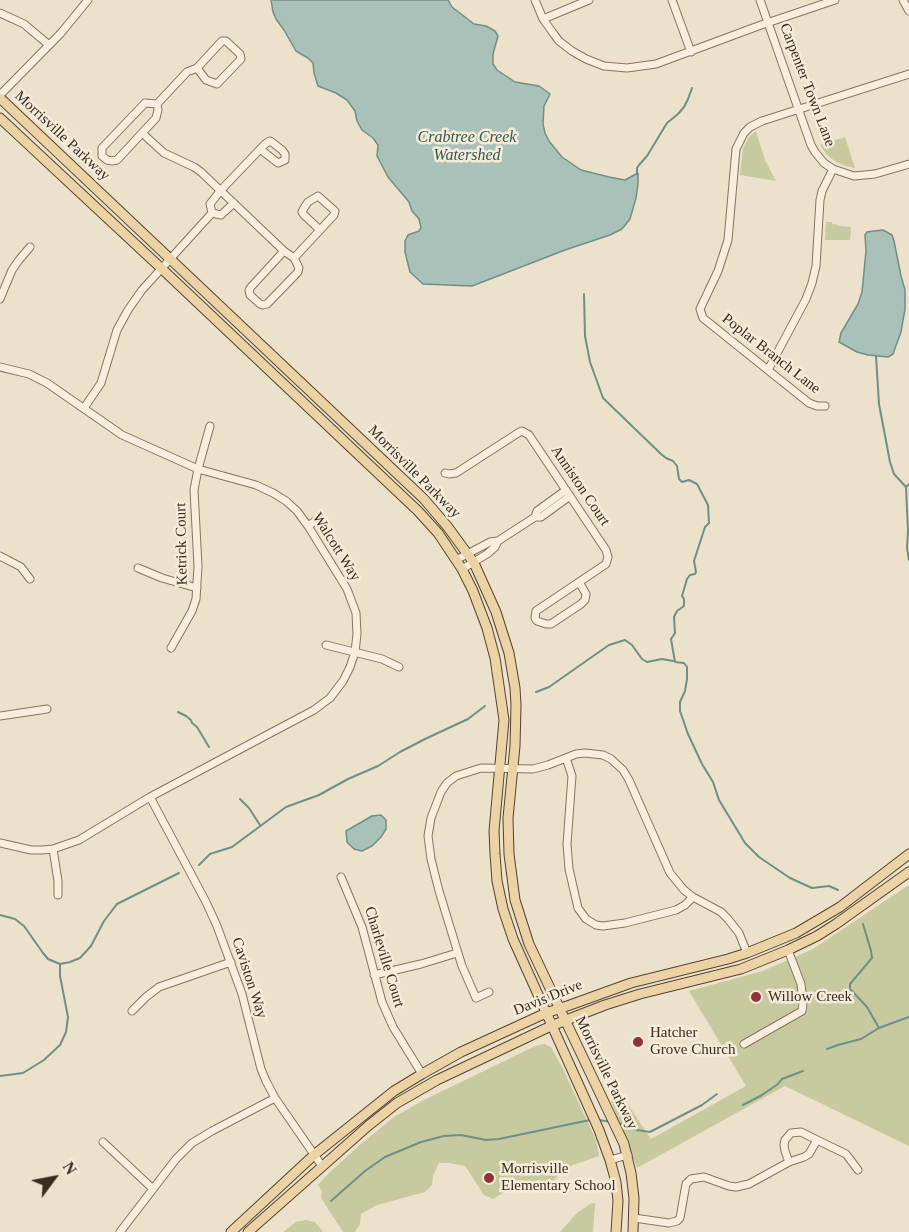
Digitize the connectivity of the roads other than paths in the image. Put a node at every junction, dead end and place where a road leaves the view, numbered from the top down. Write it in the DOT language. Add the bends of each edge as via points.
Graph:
graph roads {
  1 [pos="88,0"];
  2 [pos="535,0"];
  3 [pos="589,0"];
  4 [pos="672,0"];
  5 [pos="760,0"];
  6 [pos="835,0"];
  7 [pos="903,0"];
  8 [pos="909,11"];
  9 [pos="0,13"];
  10 [pos="543,19"];
  11 [pos="768,23"];
  12 [pos="49,45"];
  13 [pos="691,52"];
  14 [pos="197,68"];
  15 [pos="909,74"];
  16 [pos="0,97"];
  17 [pos="157,104"];
  18 [pos="798,109"];
  19 [pos="0,118"];
  20 [pos="142,133"];
  21 [pos="260,149"];
  22 [pos="909,164"];
  23 [pos="833,169"];
  24 [pos="221,190"];
  25 [pos="234,203"];
  26 [pos="212,213"];
  27 [pos="320,231"];
  28 [pos="30,247"];
  29 [pos="284,251"];
  30 [pos="294,258"];
  31 [pos="170,259"];
  32 [pos="161,268"];
  33 [pos="0,298"];
  34 [pos="0,367"];
  35 [pos="768,370"];
  36 [pos="825,406"];
  37 [pos="84,408"];
  38 [pos="210,426"];
  39 [pos="198,469"];
  40 [pos="445,473"];
  41 [pos="568,493"];
  42 [pos="320,518"];
  43 [pos="308,525"];
  44 [pos="498,541"];
  45 [pos="468,554"];
  46 [pos="0,556"];
  47 [pos="456,560"];
  48 [pos="474,563"];
  49 [pos="138,568"];
  50 [pos="462,569"];
  51 [pos="30,579"];
  52 [pos="579,582"];
  53 [pos="197,588"];
  54 [pos="326,645"];
  55 [pos="171,648"];
  56 [pos="355,652"];
  57 [pos="399,668"];
  58 [pos="47,709"];
  59 [pos="0,716"];
  60 [pos="566,758"];
  61 [pos="501,768"];
  62 [pos="513,770"];
  63 [pos="150,797"];
  64 [pos="0,843"];
  65 [pos="53,849"];
  66 [pos="909,854"];
  67 [pos="909,872"];
  68 [pos="342,877"];
  69 [pos="58,895"];
  70 [pos="693,897"];
  71 [pos="788,950"];
  72 [pos="457,953"];
  73 [pos="747,953"];
  74 [pos="231,962"];
  75 [pos="374,975"];
  76 [pos="489,992"];
  77 [pos="558,1009"];
  78 [pos="132,1011"];
  79 [pos="546,1013"];
  80 [pos="564,1021"];
  81 [pos="551,1026"];
  82 [pos="744,1044"];
  83 [pos="422,1074"];
  84 [pos="275,1098"];
  85 [pos="817,1140"];
  86 [pos="103,1142"];
  87 [pos="314,1155"];
  88 [pos="628,1155"];
  89 [pos="610,1160"];
  90 [pos="789,1162"];
  91 [pos="322,1166"];
  92 [pos="858,1170"];
  93 [pos="153,1189"];
  94 [pos="634,1218"];
  95 [pos="120,1232"];
  96 [pos="231,1232"];
  97 [pos="248,1232"];
  98 [pos="616,1232"];
  99 [pos="633,1232"];
  1 -- 12 [label="street"];
  2 -- 10 [label="street"];
  3 -- 10 [label="street"];
  4 -- 13 [label="street"];
  5 -- 11 [label="street, Carpenter Town Lane"];
  6 -- 11 [label="street"];
  7 -- 8 [label="street"];
  9 -- 12 [label="street" via="24,24"];
  10 -- 13 [label="street" via="559,41 604,66 644,67"];
  11 -- 13 [label="street"];
  11 -- 18 [label="street, Carpenter Town Lane"];
  12 -- 16 [label="street"];
  14 -- 14 [label="street" via="222,41 240,54 241,59 217,84 206,80"];
  14 -- 17 [label="street" via="187,72"];
  15 -- 18 [label="street, Poplar Branch Lane"];
  16 -- 31 [label="main road, Morrisville Parkway"];
  17 -- 20 [label="street" via="158,114"];
  17 -- 20 [label="street" via="145,103 102,148 102,156 117,160"];
  18 -- 23 [label="street, Carpenter Town Lane" via="815,152"];
  18 -- 35 [label="street, Poplar Branch Lane" via="756,123 739,141 726,248 700,309 703,318"];
  19 -- 32 [label="main road, Morrisville Parkway"];
  20 -- 24 [label="street" via="164,153 194,167"];
  21 -- 24 [label="street"];
  22 -- 23 [label="street, Carpenter Town Lane" via="866,176"];
  23 -- 35 [label="street" via="820,200 812,284"];
  24 -- 25 [label="street"];
  24 -- 26 [label="street" via="210,204"];
  25 -- 26 [label="street" via="221,215"];
  25 -- 29 [label="street"];
  26 -- 31 [label="street"];
  27 -- 27 [label="street" via="335,212 318,196 308,202 303,212"];
  27 -- 30 [label="street"];
  28 -- 33 [label="street" via="12,270"];
  29 -- 30 [label="street"];
  29 -- 30 [label="street" via="249,290 260,304 267,304 298,272"];
  31 -- 32 [label="street"];
  31 -- 45 [label="main road, Morrisville Parkway" via="424,499"];
  32 -- 37 [label="street" via="122,320 101,383"];
  32 -- 47 [label="main road, Morrisville Parkway" via="418,511"];
  34 -- 37 [label="street, Walcott Way" via="38,378"];
  35 -- 36 [label="street, Poplar Branch Lane" via="809,403"];
  37 -- 39 [label="street, Walcott Way" via="122,435"];
  38 -- 39 [label="street, Ketrick Court"];
  39 -- 43 [label="street, Walcott Way" via="273,493"];
  39 -- 53 [label="street, Ketrick Court" via="194,497"];
  40 -- 41 [label="street, Anniston Court" via="456,473 522,431 532,439"];
  41 -- 44 [label="street"];
  41 -- 52 [label="street, Anniston Court" via="608,554 606,564"];
  42 -- 43 [label="street"];
  43 -- 56 [label="street, Walcott Way" via="351,596 357,622"];
  44 -- 45 [label="street"];
  44 -- 48 [label="street"];
  45 -- 47 [label="street"];
  45 -- 48 [label="main road, Morrisville Parkway"];
  46 -- 51 [label="street" via="21,567"];
  47 -- 50 [label="main road, Morrisville Parkway"];
  48 -- 50 [label="street"];
  48 -- 62 [label="main road, Morrisville Parkway" via="496,612 511,662 516,705"];
  49 -- 53 [label="street"];
  50 -- 61 [label="main road, Morrisville Parkway" via="481,610 495,658 504,720"];
  52 -- 52 [label="street, Anniston Court" via="586,594 581,604 551,624 537,621 535,614 539,609"];
  53 -- 55 [label="street, Ketrick Court" via="195,605"];
  54 -- 56 [label="street"];
  56 -- 57 [label="street"];
  56 -- 63 [label="street, Walcott Way" via="343,681 323,704"];
  58 -- 59 [label="street"];
  60 -- 62 [label="street" via="540,768"];
  60 -- 70 [label="street" via="594,753 611,759 623,770 670,873"];
  60 -- 70 [label="street" via="572,776 569,869 578,908 586,919 596,925 618,925 676,910"];
  61 -- 62 [label="street"];
  61 -- 72 [label="street" via="481,768 451,779 441,792 429,826 431,859"];
  61 -- 79 [label="main road, Morrisville Parkway" via="494,831 497,881 508,924"];
  62 -- 77 [label="main road, Morrisville Parkway" via="508,818 515,900 529,944"];
  63 -- 65 [label="street, Walcott Way" via="87,836"];
  63 -- 74 [label="street, Caviston Way" via="206,902"];
  64 -- 65 [label="street, Walcott Way" via="31,850"];
  65 -- 69 [label="street"];
  66 -- 73 [label="main road, Davis Drive" via="814,923"];
  67 -- 71 [label="main road, Davis Drive" via="836,924"];
  68 -- 75 [label="street, Charleville Court" via="362,927"];
  70 -- 73 [label="street" via="728,919"];
  71 -- 80 [label="main road, Davis Drive" via="741,969 640,994"];
  71 -- 82 [label="street" via="801,984 802,1011"];
  72 -- 75 [label="street"];
  72 -- 76 [label="street" via="476,998"];
  73 -- 77 [label="main road, Davis Drive" via="631,983"];
  74 -- 78 [label="street" via="159,987"];
  74 -- 84 [label="street, Caviston Way" via="261,1070"];
  75 -- 83 [label="street, Charleville Court" via="387,1014"];
  77 -- 79 [label="main road, Davis Drive"];
  77 -- 80 [label="main road, Morrisville Parkway"];
  79 -- 81 [label="main road, Morrisville Parkway"];
  79 -- 83 [label="main road, Davis Drive"];
  80 -- 81 [label="main road, Davis Drive"];
  80 -- 88 [label="main road, Morrisville Parkway"];
  81 -- 89 [label="main road, Morrisville Parkway"];
  81 -- 91 [label="main road, Davis Drive" via="407,1098"];
  83 -- 87 [label="main road, Davis Drive" via="394,1091"];
  84 -- 87 [label="street, Caviston Way"];
  84 -- 93 [label="street" via="192,1143"];
  85 -- 90 [label="street" via="809,1154"];
  85 -- 90 [label="street" via="801,1132 791,1133 784,1145"];
  85 -- 92 [label="street" via="846,1154"];
  86 -- 93 [label="street"];
  87 -- 91 [label="street, Caviston Way"];
  87 -- 96 [label="main road, Davis Drive"];
  88 -- 89 [label="street"];
  88 -- 94 [label="main road, Morrisville Parkway"];
  89 -- 98 [label="main road, Morrisville Parkway" via="618,1202"];
  90 -- 94 [label="street" via="742,1186 704,1177 692,1179 686,1184 680,1218 673,1223"];
  91 -- 97 [label="main road, Davis Drive"];
  93 -- 95 [label="street"];
  94 -- 99 [label="main road, Morrisville Parkway"];
}
